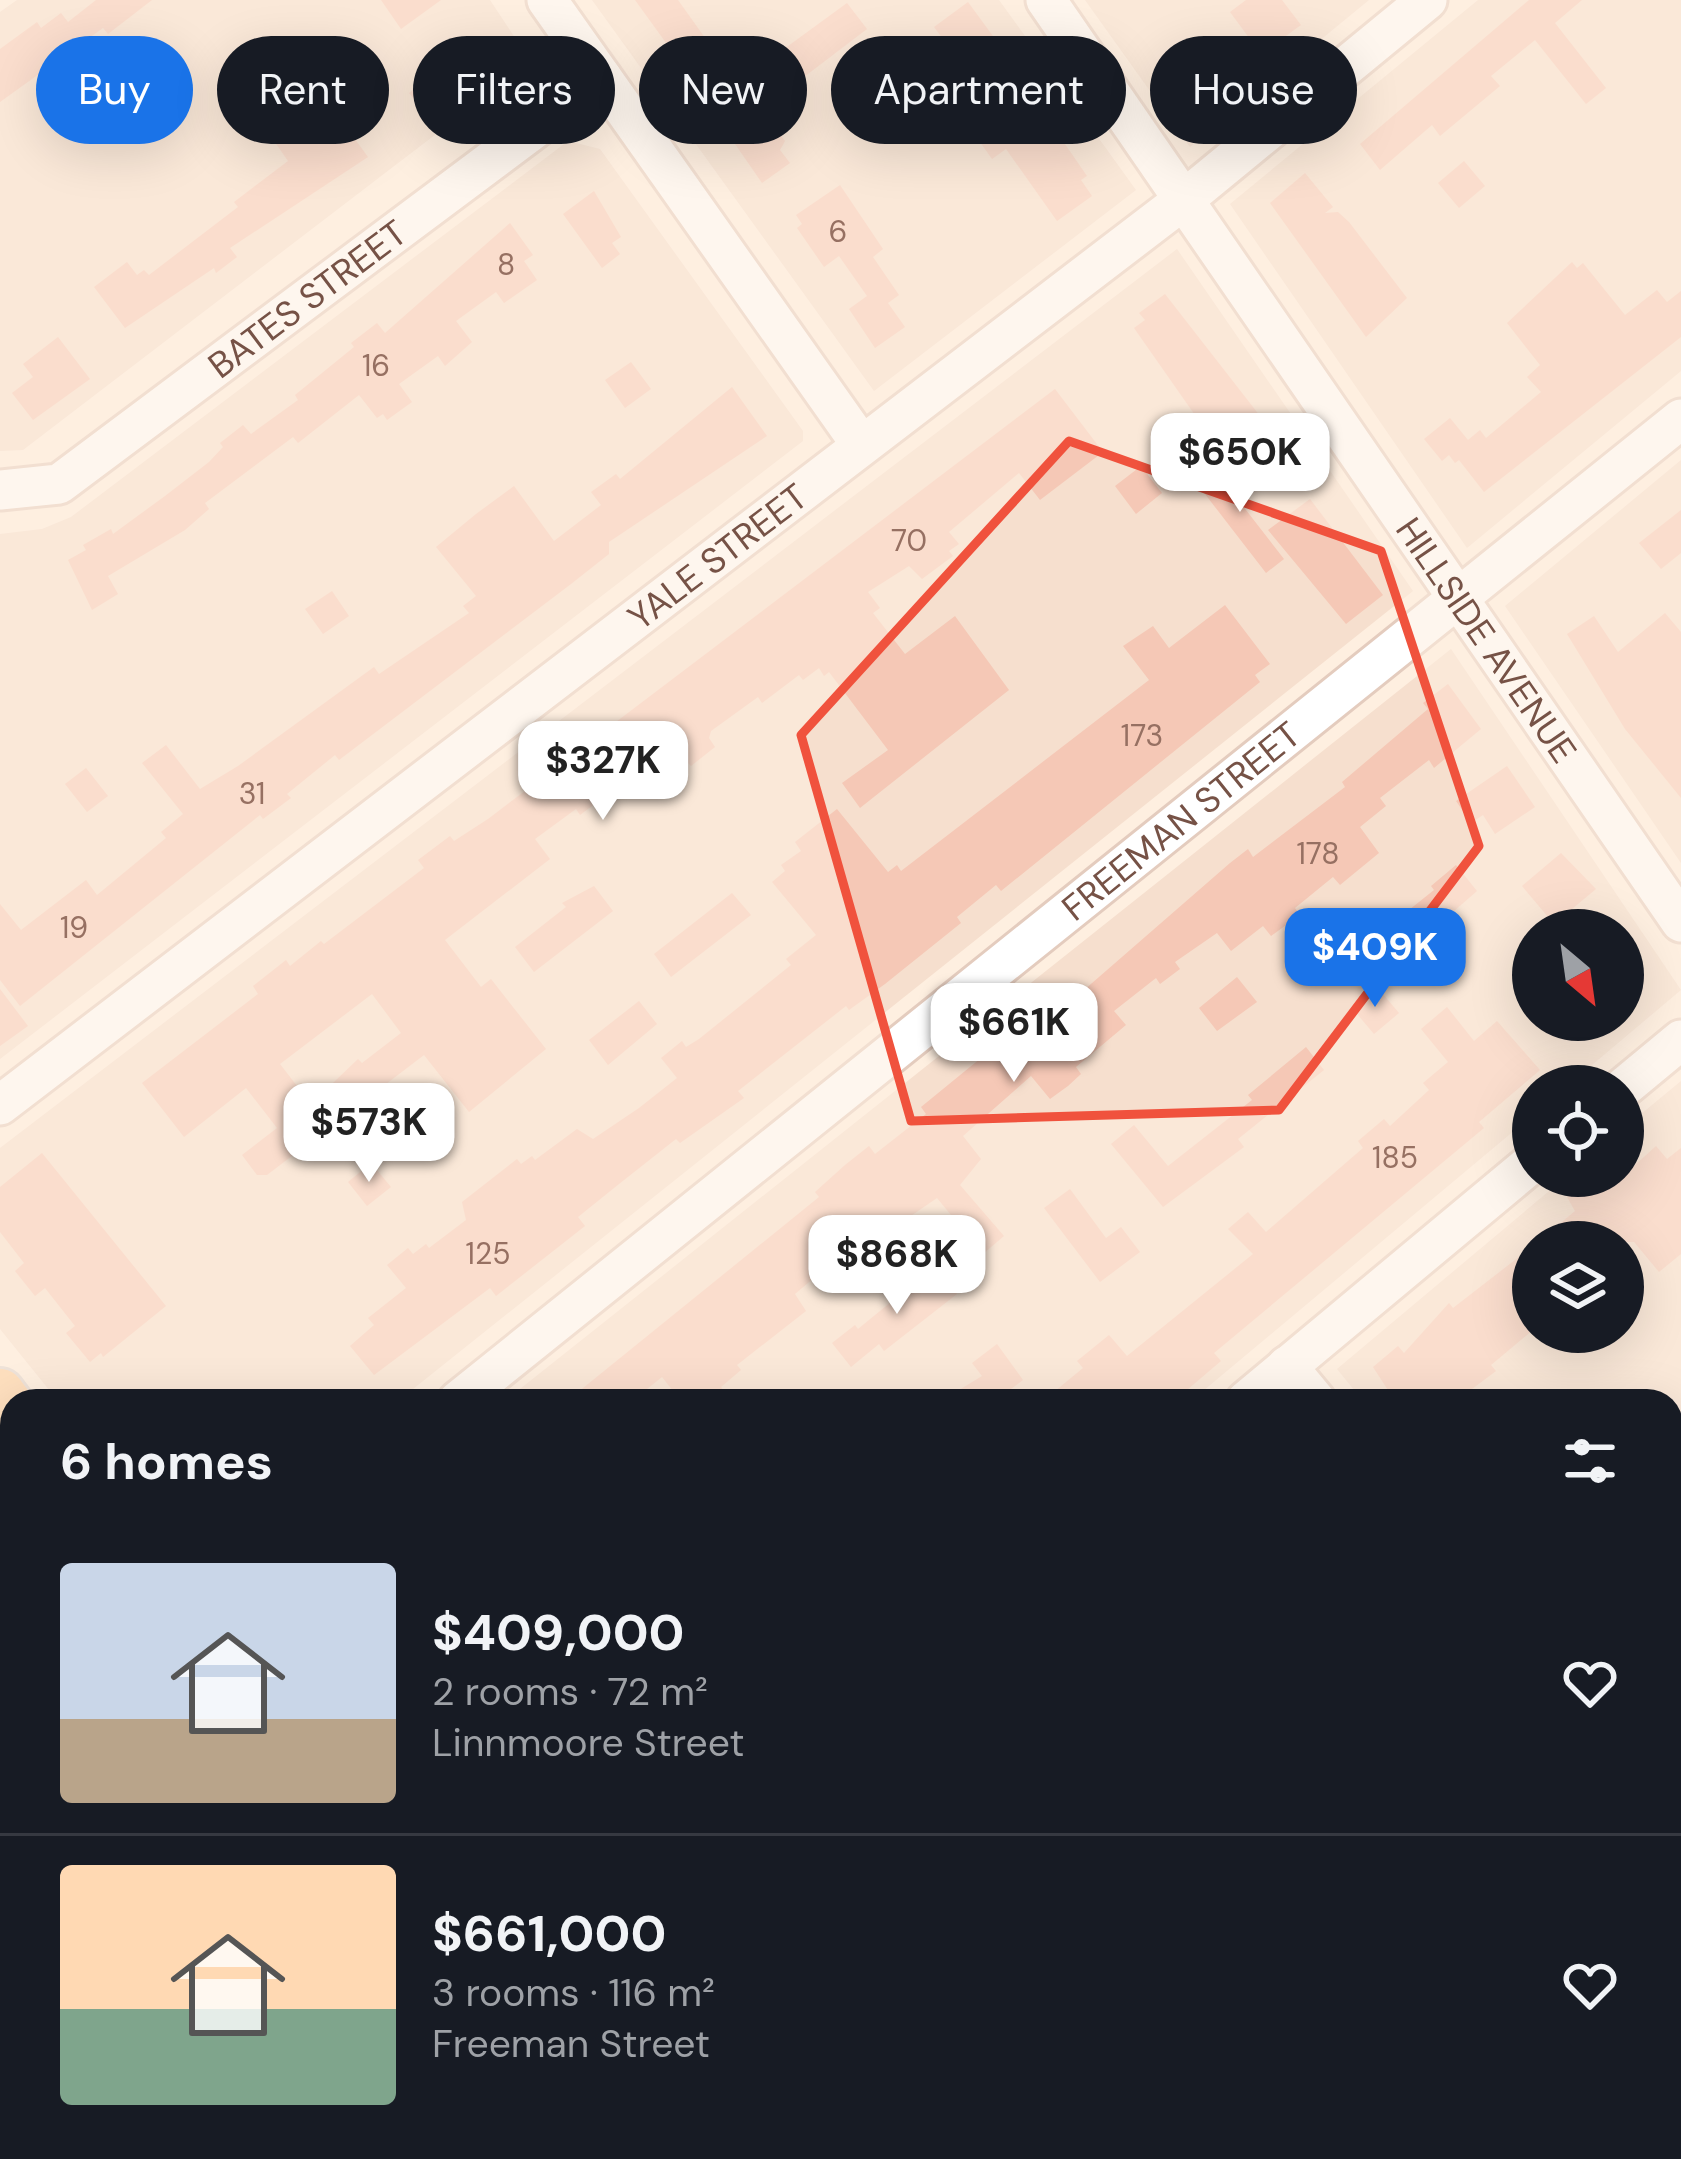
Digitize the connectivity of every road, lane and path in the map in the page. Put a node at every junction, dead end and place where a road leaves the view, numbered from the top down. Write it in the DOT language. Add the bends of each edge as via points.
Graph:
graph roads {
  1 [pos="547,0"];
  2 [pos="1046,0"];
  3 [pos="1427,0"];
  4 [pos="573,36"];
  5 [pos="615,95"];
  6 [pos="513,144"];
  7 [pos="1186,198"];
  8 [pos="1681,419"];
  9 [pos="860,443"];
  10 [pos="0,490"];
  11 [pos="1462,600"];
  12 [pos="1681,922"];
  13 [pos="1681,1040"];
  14 [pos="1644,1071"];
  15 [pos="0,1106"];
  16 [pos="1512,1179"];
  17 [pos="1287,1366"];
  18 [pos="473,1389"];
  19 [pos="1260,1389"];
  20 [pos="1306,1389"];
  1 -- 4 [label="street"];
  2 -- 7 [label="street, HILLSIDE AVENUE"];
  3 -- 7 [label="street, YALE STREET"];
  5 -- 9 [label="street"];
  6 -- 10 [label="street, BATES STREET" via="59,484"];
  7 -- 9 [label="street, YALE STREET"];
  7 -- 11 [label="street, HILLSIDE AVENUE"];
  8 -- 11 [label="street, FREEMAN STREET"];
  9 -- 15 [label="street, YALE STREET"];
  11 -- 12 [label="street, HILLSIDE AVENUE"];
  11 -- 18 [label="street, FREEMAN STREET"];
  13 -- 14 [label="street"];
  16 -- 17 [label="street"];
  17 -- 19 [label="street"];
  17 -- 20 [label="street"];
}
